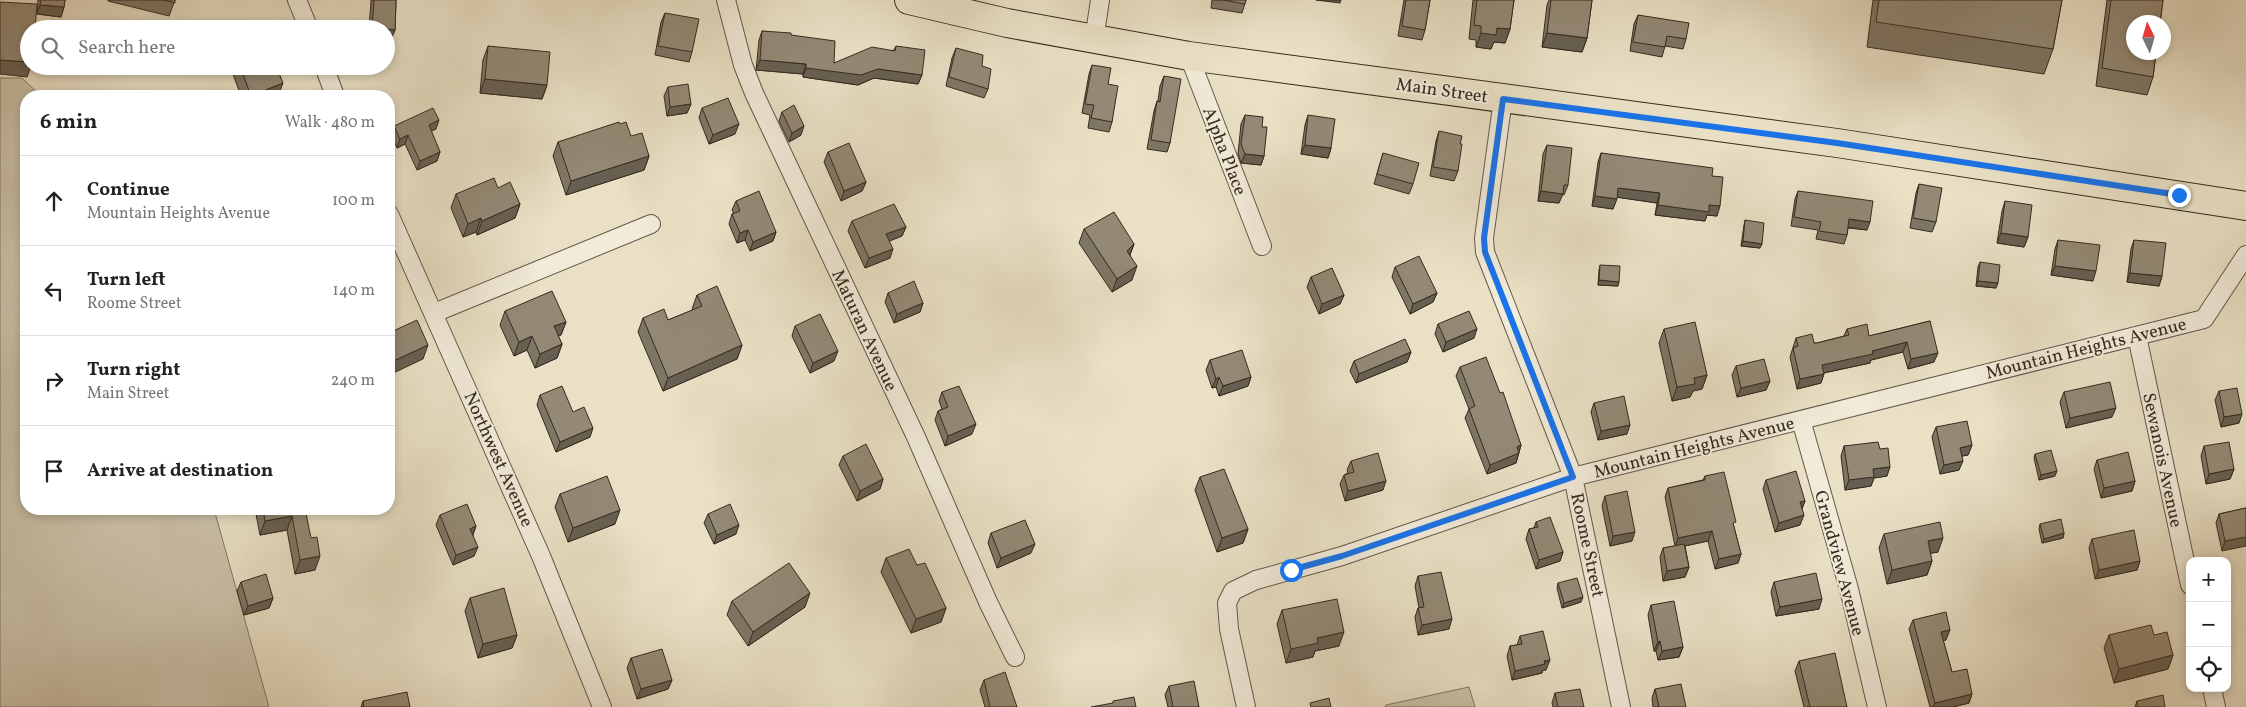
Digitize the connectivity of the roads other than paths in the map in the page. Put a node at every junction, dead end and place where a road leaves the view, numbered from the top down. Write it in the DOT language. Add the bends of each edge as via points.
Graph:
graph roads {
  1 [pos="297,0"];
  2 [pos="726,0"];
  3 [pos="909,0"];
  4 [pos="1100,0"];
  5 [pos="936,3"];
  6 [pos="305,20"];
  7 [pos="1094,40"];
  8 [pos="1189,56"];
  9 [pos="327,75"];
  10 [pos="333,90"];
  11 [pos="1503,99"];
  12 [pos="2246,206"];
  13 [pos="651,224"];
  14 [pos="395,227"];
  15 [pos="1262,246"];
  16 [pos="2246,255"];
  17 [pos="434,313"];
  18 [pos="2137,336"];
  19 [pos="1801,420"];
  20 [pos="1573,477"];
  21 [pos="2186,566"];
  22 [pos="1014,657"];
  23 [pos="2213,692"];
  24 [pos="602,707"];
  25 [pos="1246,707"];
  26 [pos="1621,707"];
  27 [pos="1877,707"];
  28 [pos="2216,707"];
  1 -- 6 [label="street"];
  2 -- 22 [label="street, Maturan Avenue" via="754,93 916,437"];
  3 -- 5 [label="main road, Main Street"];
  4 -- 7 [label="street"];
  5 -- 7 [label="main road, Main Street"];
  7 -- 8 [label="main road, Main Street"];
  8 -- 11 [label="main road, Main Street"];
  8 -- 15 [label="street, Alpha Place"];
  9 -- 10 [label="street"];
  11 -- 12 [label="main road, Main Street" via="1837,143"];
  11 -- 20 [label="street, Roome Street" via="1484,238 1485,252"];
  13 -- 17 [label="street"];
  14 -- 17 [label="street, Northwest Avenue"];
  16 -- 18 [label="street, Mountain Heights Avenue" via="2204,318"];
  17 -- 24 [label="street, Northwest Avenue" via="541,556"];
  18 -- 19 [label="street, Mountain Heights Avenue"];
  18 -- 21 [label="street, Sewanois Avenue"];
  19 -- 20 [label="street, Mountain Heights Avenue"];
  19 -- 27 [label="street, Grandview Avenue"];
  20 -- 25 [label="street, Mountain Heights Avenue" via="1342,556 1256,580 1233,591 1227,603 1228,629"];
  20 -- 26 [label="street, Roome Street"];
  23 -- 28 [label="street"];
}
